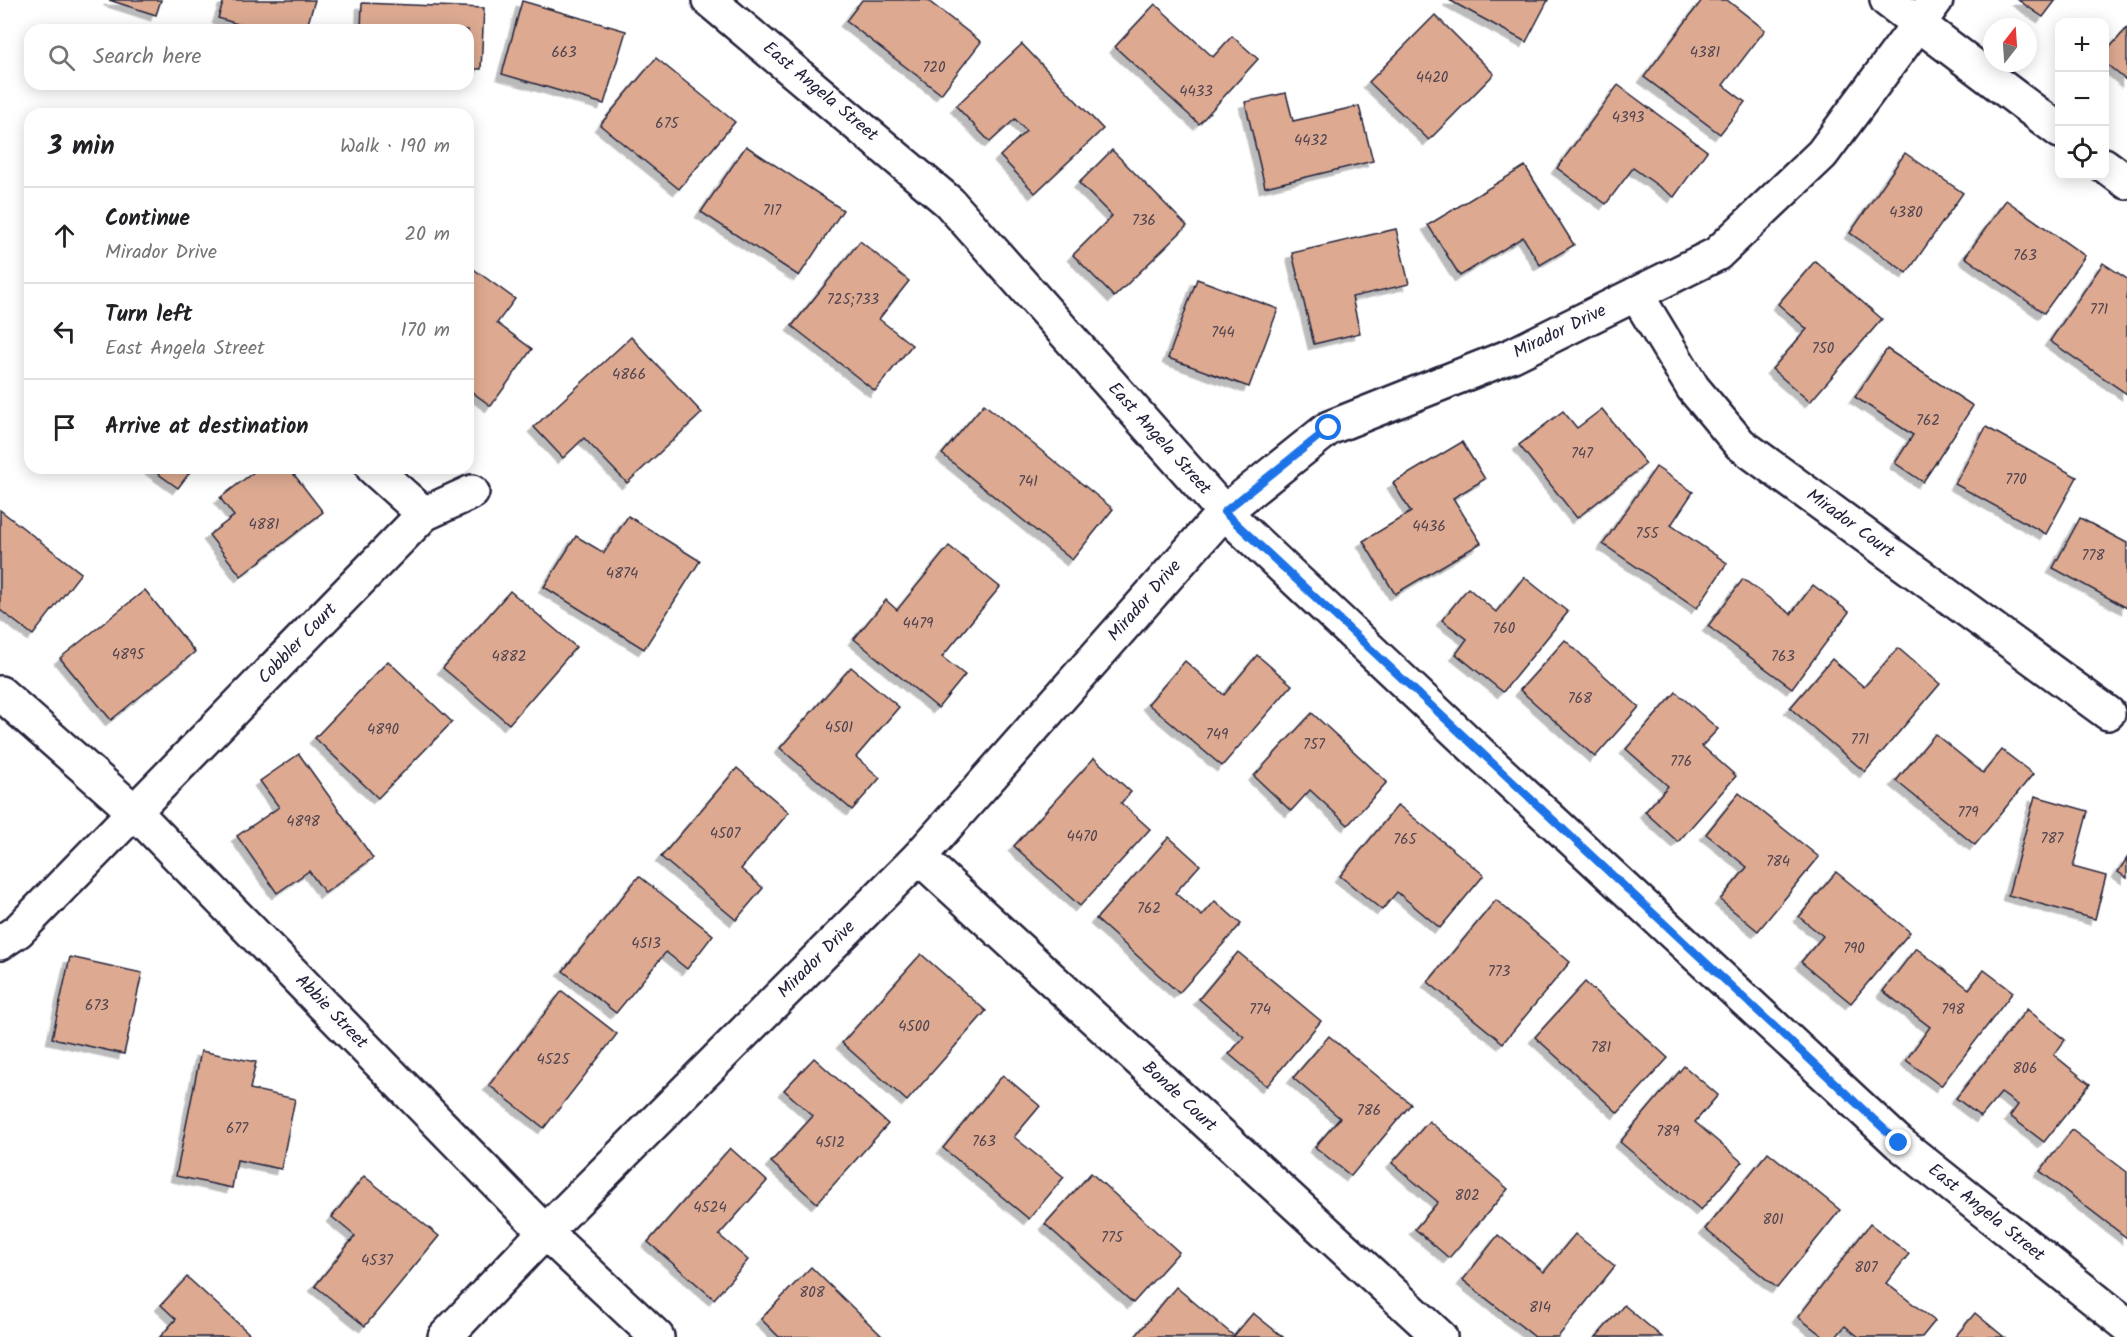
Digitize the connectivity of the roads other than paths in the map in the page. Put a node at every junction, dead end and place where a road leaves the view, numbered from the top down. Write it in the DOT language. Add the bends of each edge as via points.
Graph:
graph roads {
  1 [pos="1887,0"];
  2 [pos="728,6"];
  3 [pos="1927,12"];
  4 [pos="2055,126"];
  5 [pos="2109,169"];
  6 [pos="2127,182"];
  7 [pos="1636,294"];
  8 [pos="380,474"];
  9 [pos="472,492"];
  10 [pos="1224,512"];
  11 [pos="424,514"];
  12 [pos="0,693"];
  13 [pos="2108,713"];
  14 [pos="135,812"];
  15 [pos="918,857"];
  16 [pos="0,943"];
  17 [pos="545,1232"];
  18 [pos="2127,1325"];
  19 [pos="445,1337"];
  20 [pos="657,1337"];
  21 [pos="1440,1337"];
  1 -- 3 [label="street"];
  2 -- 10 [label="street, East Angela Street" via="949,202"];
  3 -- 4 [label="street"];
  3 -- 7 [label="street, Mirador Drive" via="1822,154 1717,254"];
  5 -- 6 [label="street"];
  7 -- 10 [label="street, Mirador Drive" via="1513,355 1329,428"];
  7 -- 13 [label="street, Mirador Court" via="1693,388 1740,444"];
  8 -- 11 [label="street"];
  9 -- 11 [label="street, Cobbler Court"];
  10 -- 15 [label="street, Mirador Drive"];
  10 -- 18 [label="street, East Angela Street" via="1899,1143"];
  11 -- 14 [label="street, Cobbler Court"];
  12 -- 14 [label="street, Abbie Street"];
  14 -- 16 [label="street, Cobbler Court" via="18,931"];
  14 -- 17 [label="street, Abbie Street"];
  15 -- 17 [label="street, Mirador Drive"];
  15 -- 21 [label="street, Bonde Court"];
  17 -- 19 [label="street, Mirador Drive"];
  17 -- 20 [label="street, Abbie Street"];
}
